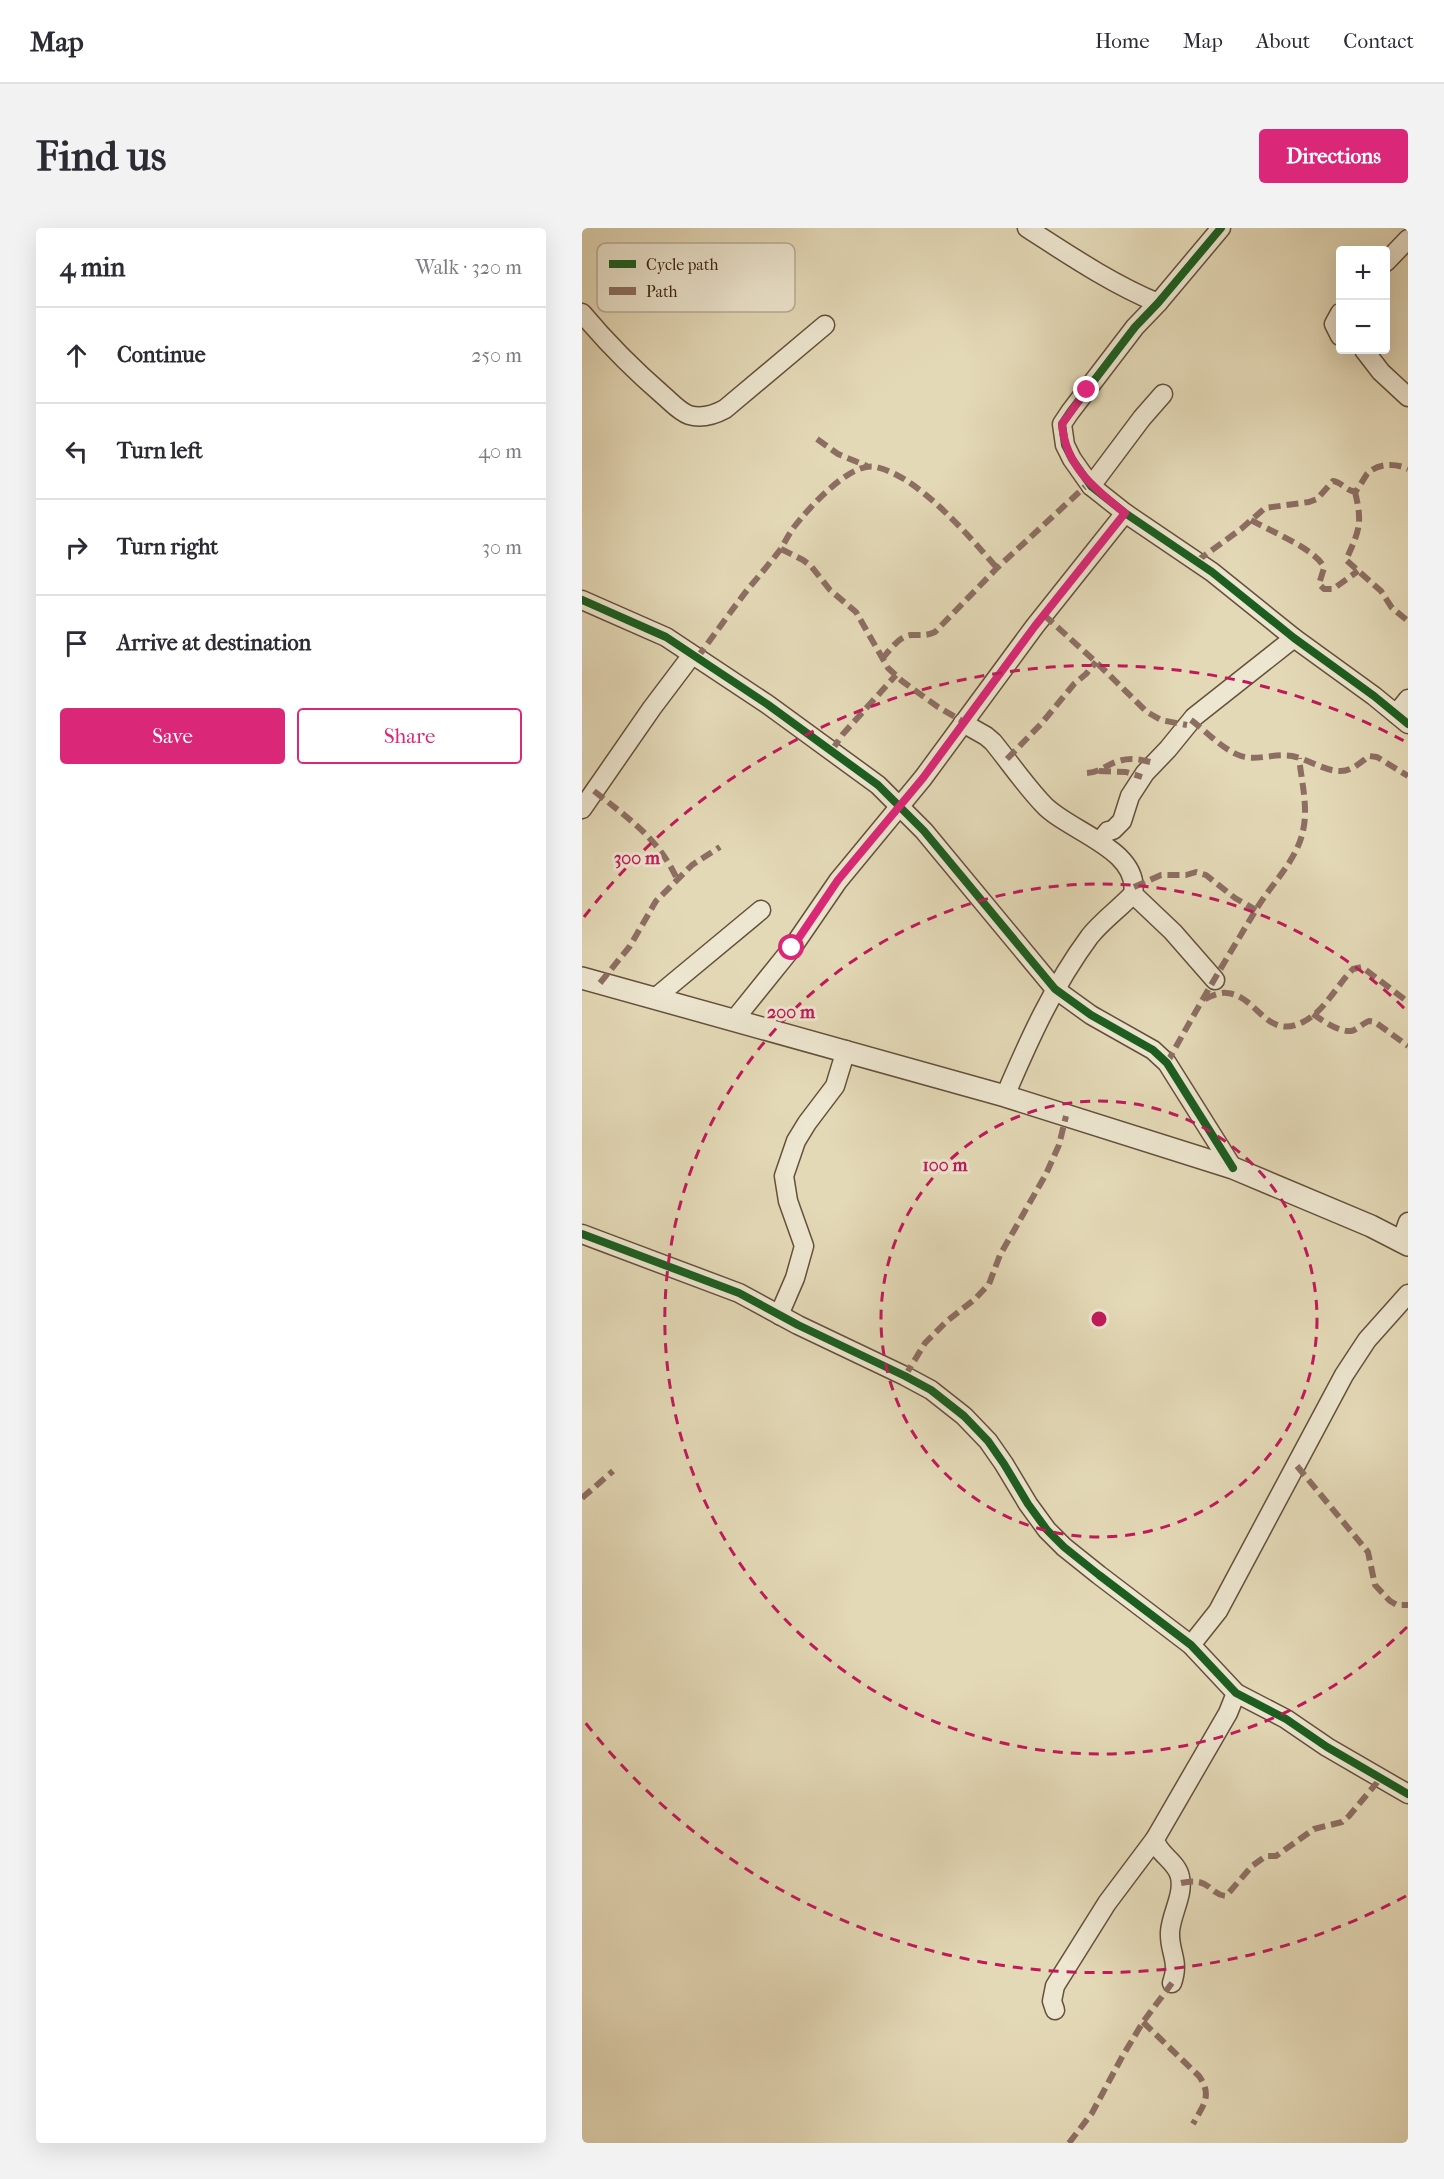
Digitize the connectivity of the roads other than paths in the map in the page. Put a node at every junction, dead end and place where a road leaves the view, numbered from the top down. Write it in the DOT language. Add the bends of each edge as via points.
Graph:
graph roads {
  1 [pos="1028,228"];
  2 [pos="1221,228"];
  3 [pos="1408,239"];
  4 [pos="1390,258"];
  5 [pos="1158,303"];
  6 [pos="582,313"];
  7 [pos="825,326"];
  8 [pos="1367,354"];
  9 [pos="1163,394"];
  10 [pos="1408,397"];
  11 [pos="1091,486"];
  12 [pos="1125,513"];
  13 [pos="582,600"];
  14 [pos="1294,638"];
  15 [pos="692,655"];
  16 [pos="1408,699"];
  17 [pos="1402,719"];
  18 [pos="963,723"];
  19 [pos="589,784"];
  20 [pos="899,805"];
  21 [pos="582,809"];
  22 [pos="1100,841"];
  23 [pos="1133,894"];
  24 [pos="761,910"];
  25 [pos="582,978"];
  26 [pos="1215,980"];
  27 [pos="1055,989"];
  28 [pos="656,998"];
  29 [pos="734,1020"];
  30 [pos="846,1050"];
  31 [pos="1005,1096"];
  32 [pos="1233,1168"];
  33 [pos="1408,1222"];
  34 [pos="582,1234"];
  35 [pos="1405,1243"];
  36 [pos="1408,1294"];
  37 [pos="779,1315"];
  38 [pos="1191,1645"];
  39 [pos="1236,1693"];
  40 [pos="1408,1794"];
  41 [pos="1155,1839"];
  42 [pos="1172,1983"];
  43 [pos="1055,2010"];
  1 -- 5 [label="street" via="1067,255"];
  2 -- 5 [label="street"];
  3 -- 4 [label="street"];
  5 -- 11 [label="street" via="1135,327 1062,424 1065,445"];
  6 -- 7 [label="street" via="641,376 687,414 698,417 725,409"];
  8 -- 10 [label="street"];
  9 -- 11 [label="street"];
  11 -- 12 [label="street"];
  12 -- 14 [label="street" via="1212,572"];
  12 -- 18 [label="street"];
  13 -- 15 [label="street" via="666,637"];
  14 -- 17 [label="street"];
  14 -- 22 [label="street" via="1194,717 1145,773 1130,796 1122,821"];
  15 -- 19 [label="street"];
  15 -- 20 [label="street" via="852,765"];
  16 -- 17 [label="street"];
  18 -- 20 [label="street"];
  18 -- 22 [label="street" via="993,742 1044,806"];
  19 -- 21 [label="street"];
  20 -- 27 [label="street"];
  20 -- 29 [label="street"];
  22 -- 23 [label="street" via="1134,878"];
  23 -- 26 [label="street"];
  23 -- 27 [label="street" via="1097,928"];
  24 -- 28 [label="street"];
  25 -- 28 [label="street"];
  27 -- 31 [label="street"];
  27 -- 32 [label="street" via="1090,1015 1153,1050 1167,1063"];
  28 -- 29 [label="street"];
  29 -- 30 [label="street"];
  30 -- 31 [label="street"];
  30 -- 37 [label="street" via="835,1086 796,1141 784,1176 788,1201 804,1246"];
  31 -- 32 [label="street"];
  32 -- 35 [label="street"];
  33 -- 35 [label="street"];
  34 -- 37 [label="street" via="739,1293"];
  36 -- 38 [label="street" via="1367,1340 1344,1375 1218,1611"];
  37 -- 38 [label="street" via="931,1390 964,1416 1005,1464 1047,1530"];
  38 -- 39 [label="street"];
  39 -- 40 [label="street"];
  39 -- 41 [label="street"];
  41 -- 42 [label="street" via="1181,1879 1170,1933 1176,1969"];
  41 -- 43 [label="street" via="1107,1903 1055,1986"];
}
